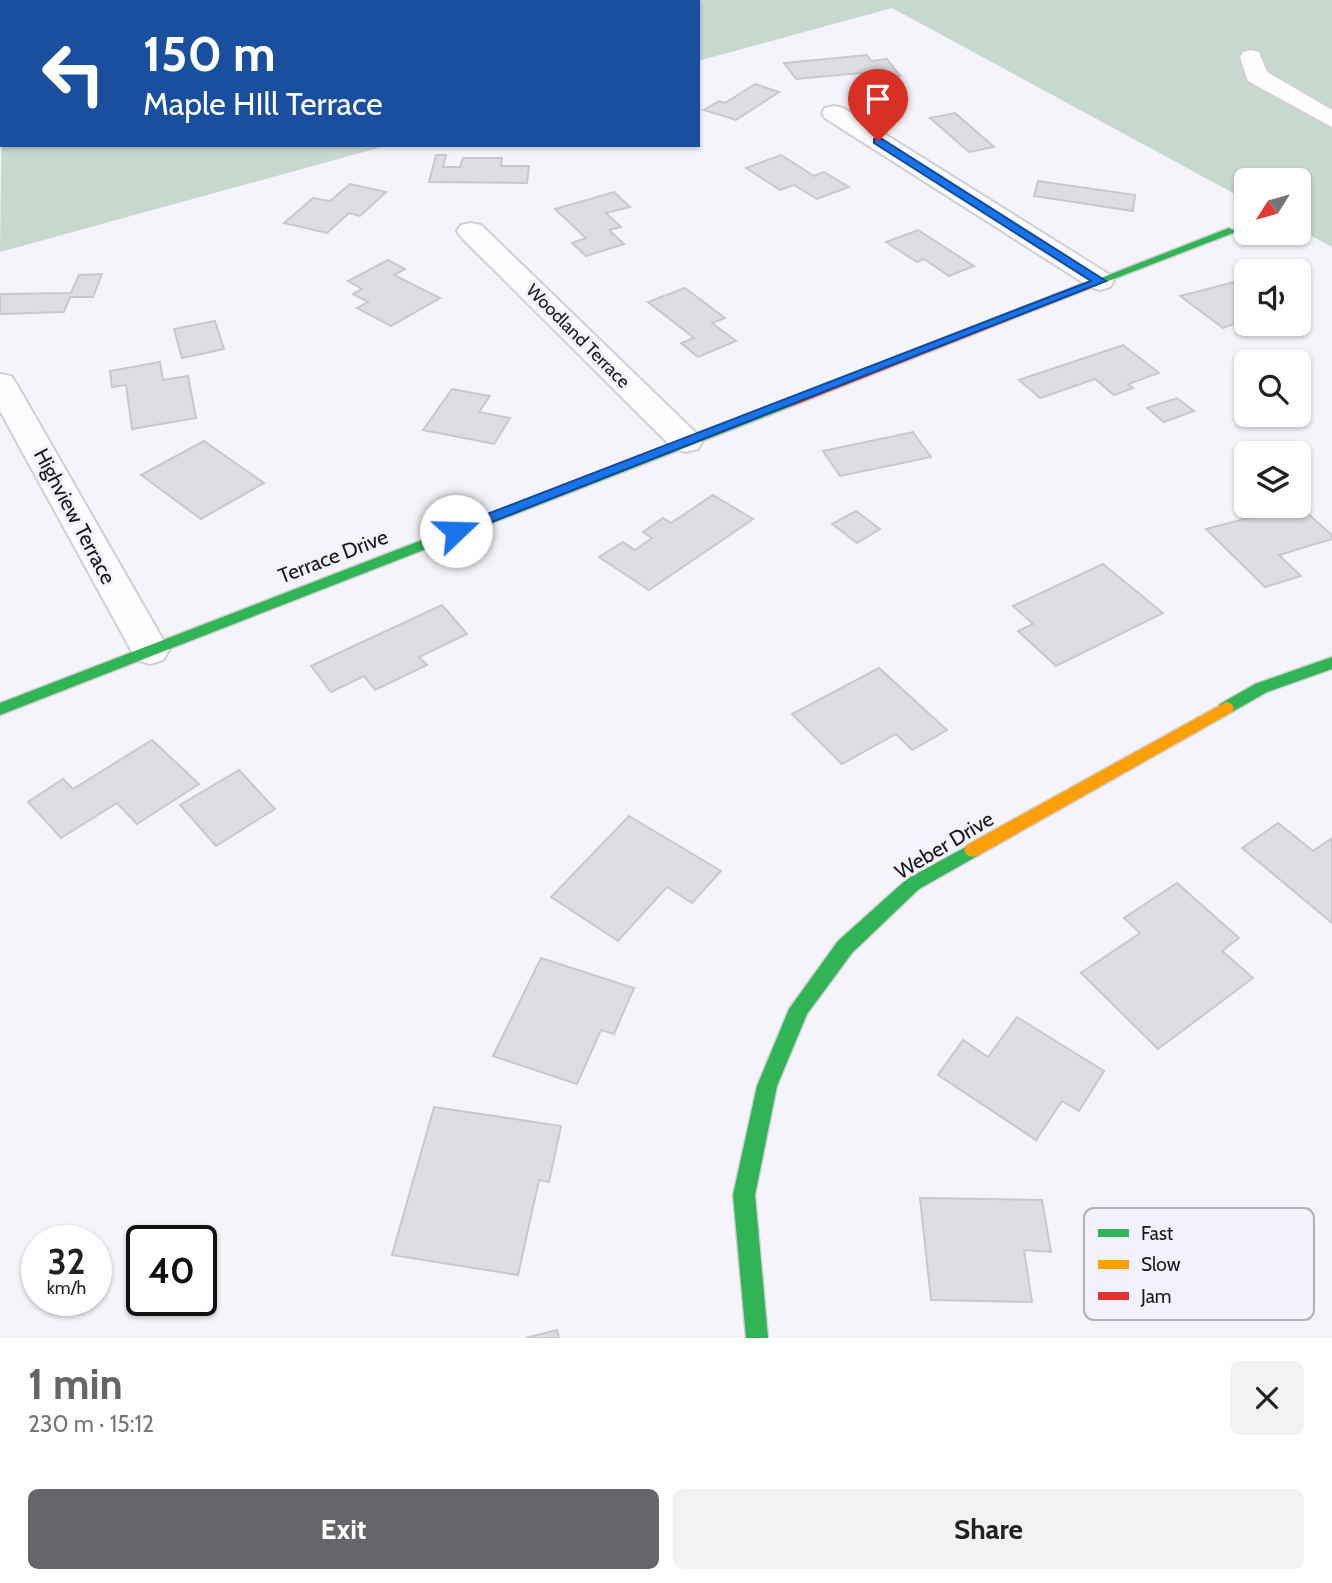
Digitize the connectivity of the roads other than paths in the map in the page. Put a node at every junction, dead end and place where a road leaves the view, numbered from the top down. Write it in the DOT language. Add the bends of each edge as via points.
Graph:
graph roads {
  1 [pos="1251,57"];
  2 [pos="834,113"];
  3 [pos="1332,120"];
  4 [pos="471,231"];
  5 [pos="1229,231"];
  6 [pos="1100,281"];
  7 [pos="0,383"];
  8 [pos="685,442"];
  9 [pos="150,650"];
  10 [pos="1332,663"];
  11 [pos="0,709"];
  12 [pos="757,1338"];
  1 -- 3 [label="street" via="1256,76"];
  2 -- 6 [label="street"];
  4 -- 8 [label="street, Woodland Terrace"];
  5 -- 6 [label="street, Terrace Drive"];
  6 -- 8 [label="street, Terrace Drive"];
  7 -- 9 [label="street, Highview Terrace"];
  8 -- 9 [label="street, Terrace Drive"];
  9 -- 11 [label="street, Terrace Drive"];
  10 -- 12 [label="street, Weber Drive" via="1261,688 913,884 845,947 799,1009 767,1086 744,1195"];
}
